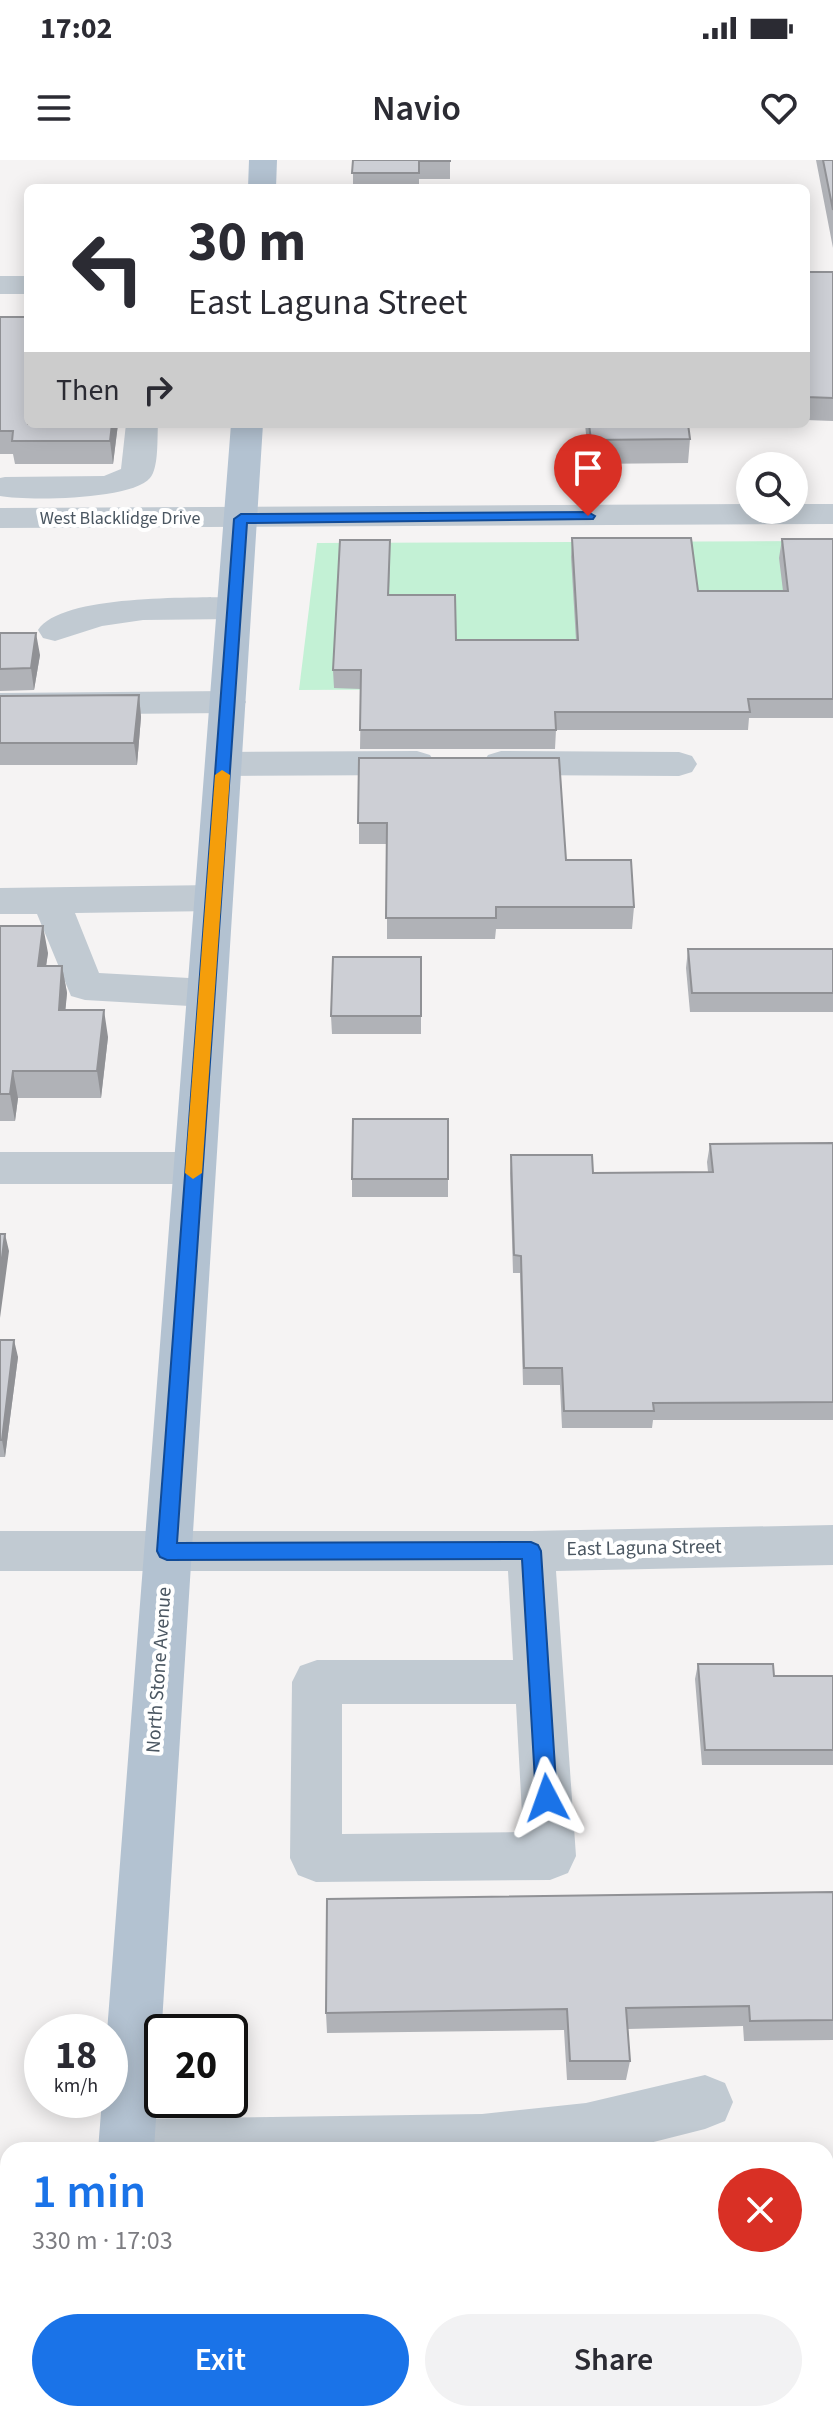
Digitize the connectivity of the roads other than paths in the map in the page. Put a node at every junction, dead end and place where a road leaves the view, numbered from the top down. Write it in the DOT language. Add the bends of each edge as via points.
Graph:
graph roads {
  1 [pos="263,160"];
  2 [pos="262,184"];
  3 [pos="0,285"];
  4 [pos="24,285"];
  5 [pos="142,428"];
  6 [pos="247,428"];
  7 [pos="3,503"];
  8 [pos="833,514"];
  9 [pos="241,519"];
  10 [pos="234,608"];
  11 [pos="55,630"];
  12 [pos="228,702"];
  13 [pos="0,704"];
  14 [pos="223,764"];
  15 [pos="679,764"];
  16 [pos="214,898"];
  17 [pos="0,901"];
  18 [pos="51,901"];
  19 [pos="207,993"];
  20 [pos="0,1168"];
  21 [pos="194,1168"];
  22 [pos="833,1545"];
  23 [pos="0,1551"];
  24 [pos="167,1551"];
  25 [pos="531,1551"];
  26 [pos="539,1682"];
  27 [pos="705,2102"];
  28 [pos="126,2142"];
  29 [pos="482,2142"];
  1 -- 2 [label="main road"];
  3 -- 4 [label="street"];
  5 -- 7 [label="street" via="137,474 109,486"];
  6 -- 9 [label="main road, North Stone Avenue"];
  7 -- 9 [label="street, West Blacklidge Drive"];
  8 -- 9 [label="street, West Blacklidge Drive"];
  9 -- 10 [label="main road, North Stone Avenue"];
  10 -- 11 [label="street" via="115,610"];
  10 -- 12 [label="main road, North Stone Avenue"];
  12 -- 13 [label="street"];
  12 -- 14 [label="main road, North Stone Avenue"];
  14 -- 15 [label="street"];
  14 -- 16 [label="main road, North Stone Avenue"];
  16 -- 18 [label="street"];
  16 -- 19 [label="main road, North Stone Avenue"];
  17 -- 18 [label="street"];
  18 -- 19 [label="street" via="85,986"];
  19 -- 21 [label="main road, North Stone Avenue"];
  20 -- 21 [label="street"];
  21 -- 24 [label="main road, North Stone Avenue"];
  22 -- 25 [label="street, East Laguna Street"];
  23 -- 24 [label="street, East Laguna Street"];
  24 -- 25 [label="street, East Laguna Street"];
  24 -- 28 [label="main road, North Stone Avenue"];
  25 -- 26 [label="street"];
  26 -- 26 [label="street" via="550,1856 316,1858 317,1682"];
  27 -- 29 [label="street" via="586,2131"];
}
